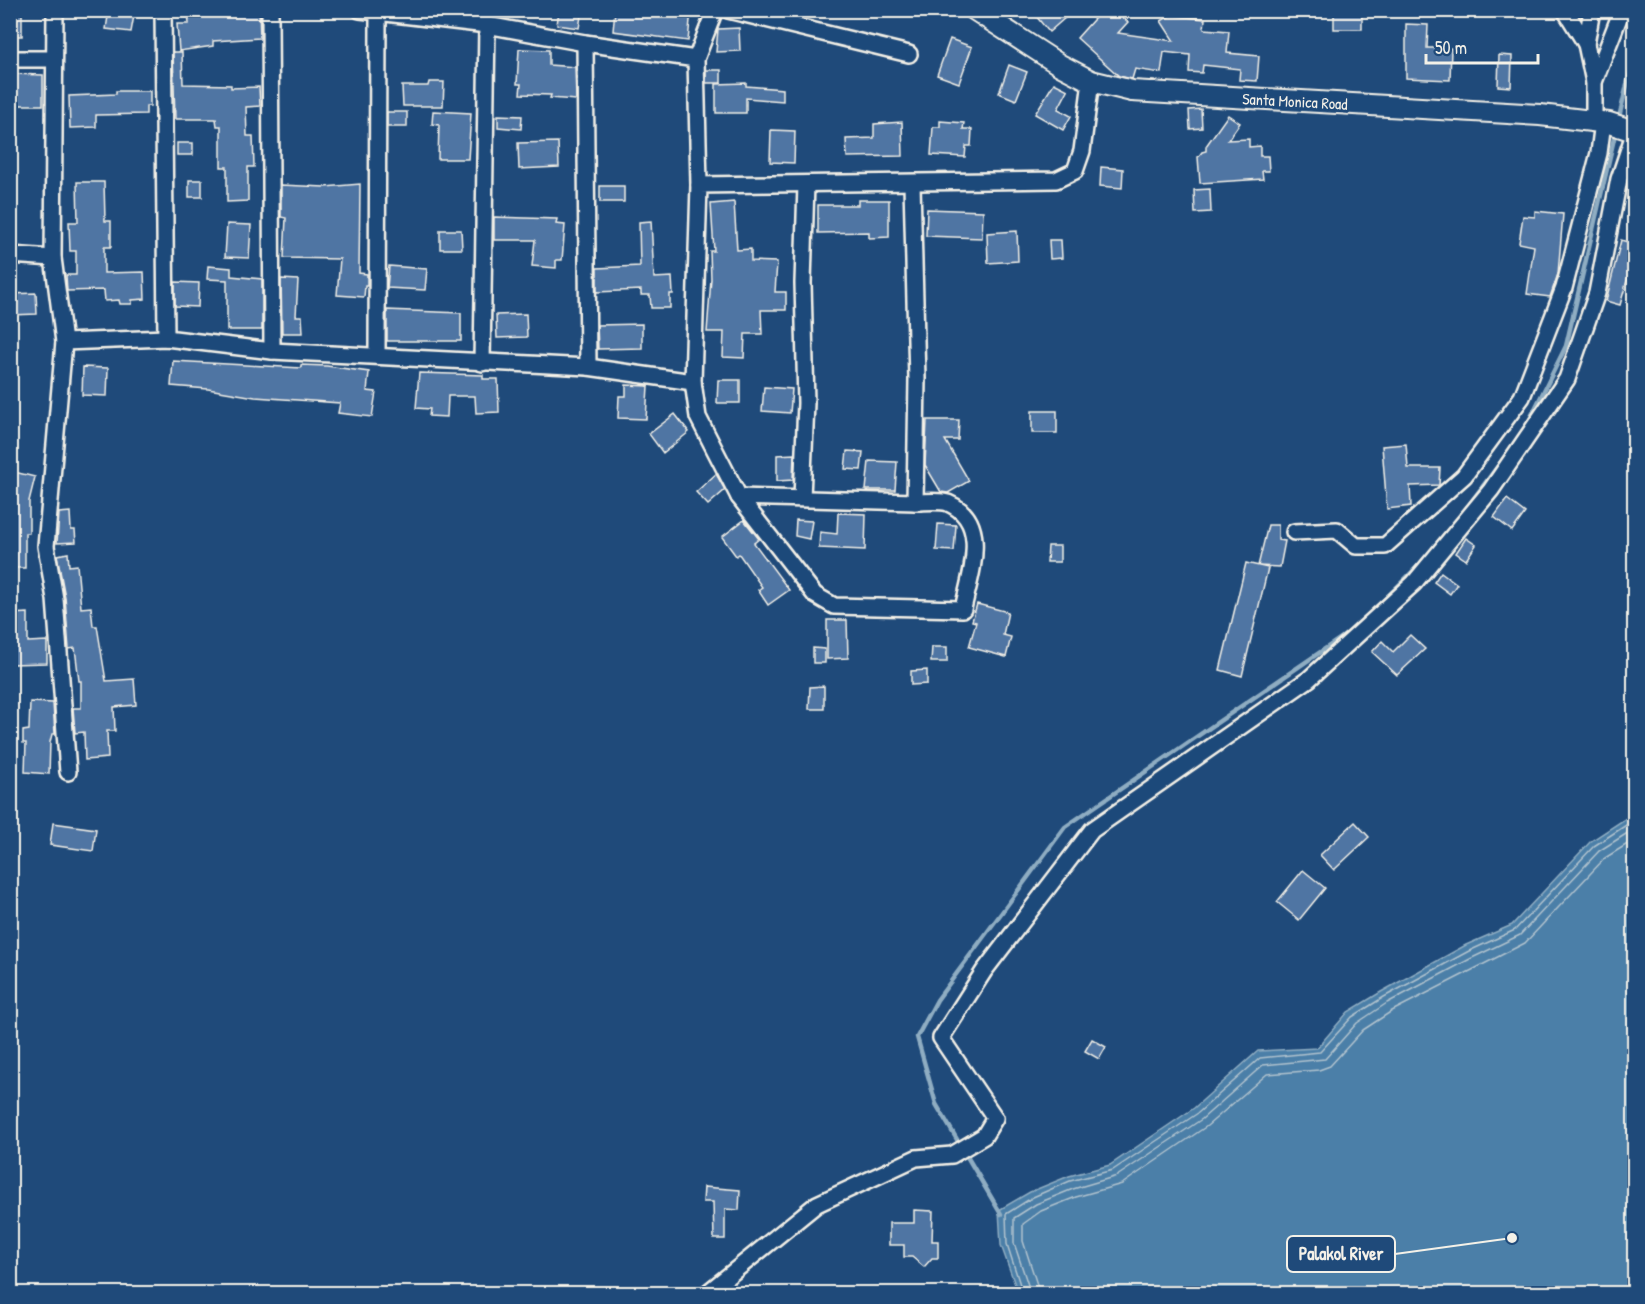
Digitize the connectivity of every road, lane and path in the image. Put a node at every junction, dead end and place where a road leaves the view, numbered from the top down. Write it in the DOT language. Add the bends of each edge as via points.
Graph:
graph roads {
  1 [pos="55,10"];
  2 [pos="163,10"];
  3 [pos="270,10"];
  4 [pos="360,10"];
  5 [pos="715,10"];
  6 [pos="729,10"];
  7 [pos="975,10"];
  8 [pos="1565,10"];
  9 [pos="1592,10"];
  10 [pos="1622,10"];
  11 [pos="378,13"];
  12 [pos="486,24"];
  13 [pos="585,43"];
  14 [pos="1586,44"];
  15 [pos="909,54"];
  16 [pos="10,58"];
  17 [pos="696,58"];
  18 [pos="54,59"];
  19 [pos="1091,81"];
  20 [pos="1594,82"];
  21 [pos="1602,122"];
  22 [pos="1634,131"];
  23 [pos="806,184"];
  24 [pos="912,184"];
  25 [pos="699,185"];
  26 [pos="10,255"];
  27 [pos="53,258"];
  28 [pos="166,338"];
  29 [pos="63,342"];
  30 [pos="272,351"];
  31 [pos="377,356"];
  32 [pos="482,363"];
  33 [pos="588,367"];
  34 [pos="693,382"];
  35 [pos="739,497"];
  36 [pos="802,498"];
  37 [pos="915,501"];
  38 [pos="1294,532"];
  39 [pos="68,772"];
  40 [pos="706,1293"];
  1 -- 18 [label="street"];
  2 -- 28 [label="street"];
  3 -- 30 [label="street"];
  4 -- 11 [label="street"];
  5 -- 17 [label="street"];
  6 -- 15 [label="street"];
  7 -- 19 [label="street, Santa Monica Road"];
  8 -- 14 [label="street"];
  9 -- 14 [label="street"];
  10 -- 20 [label="street"];
  11 -- 12 [label="street"];
  11 -- 31 [label="street"];
  12 -- 13 [label="street"];
  12 -- 32 [label="street"];
  13 -- 17 [label="street"];
  13 -- 33 [label="street"];
  14 -- 20 [label="street"];
  16 -- 18 [label="street"];
  17 -- 25 [label="street"];
  18 -- 27 [label="street"];
  19 -- 21 [label="street, Santa Monica Road" via="1132,91"];
  19 -- 24 [label="street" via="1082,152 1075,171 1056,180"];
  20 -- 21 [label="street"];
  21 -- 22 [label="street, Santa Monica Road"];
  21 -- 38 [label="street" via="1599,153 1564,288 1522,397 1464,476 1385,546 1356,546 1337,530"];
  22 -- 40 [label="street" via="1619,179 1598,293 1567,379 1491,490 1414,583 1309,679 1092,830 984,971 941,1038 995,1118 984,1136 952,1155 916,1158 817,1204"];
  23 -- 24 [label="street"];
  23 -- 25 [label="street"];
  23 -- 36 [label="street"];
  24 -- 37 [label="street" via="917,380"];
  25 -- 34 [label="street"];
  26 -- 27 [label="street"];
  27 -- 29 [label="street"];
  28 -- 29 [label="street"];
  28 -- 30 [label="street"];
  29 -- 39 [label="street" via="46,546 55,599"];
  30 -- 31 [label="street"];
  31 -- 32 [label="street"];
  32 -- 33 [label="street"];
  33 -- 34 [label="street"];
  34 -- 35 [label="street" via="698,417"];
  35 -- 36 [label="street"];
  35 -- 37 [label="street" via="814,595 834,606 963,609 976,538 969,517 948,502"];
  36 -- 37 [label="street"];
}
